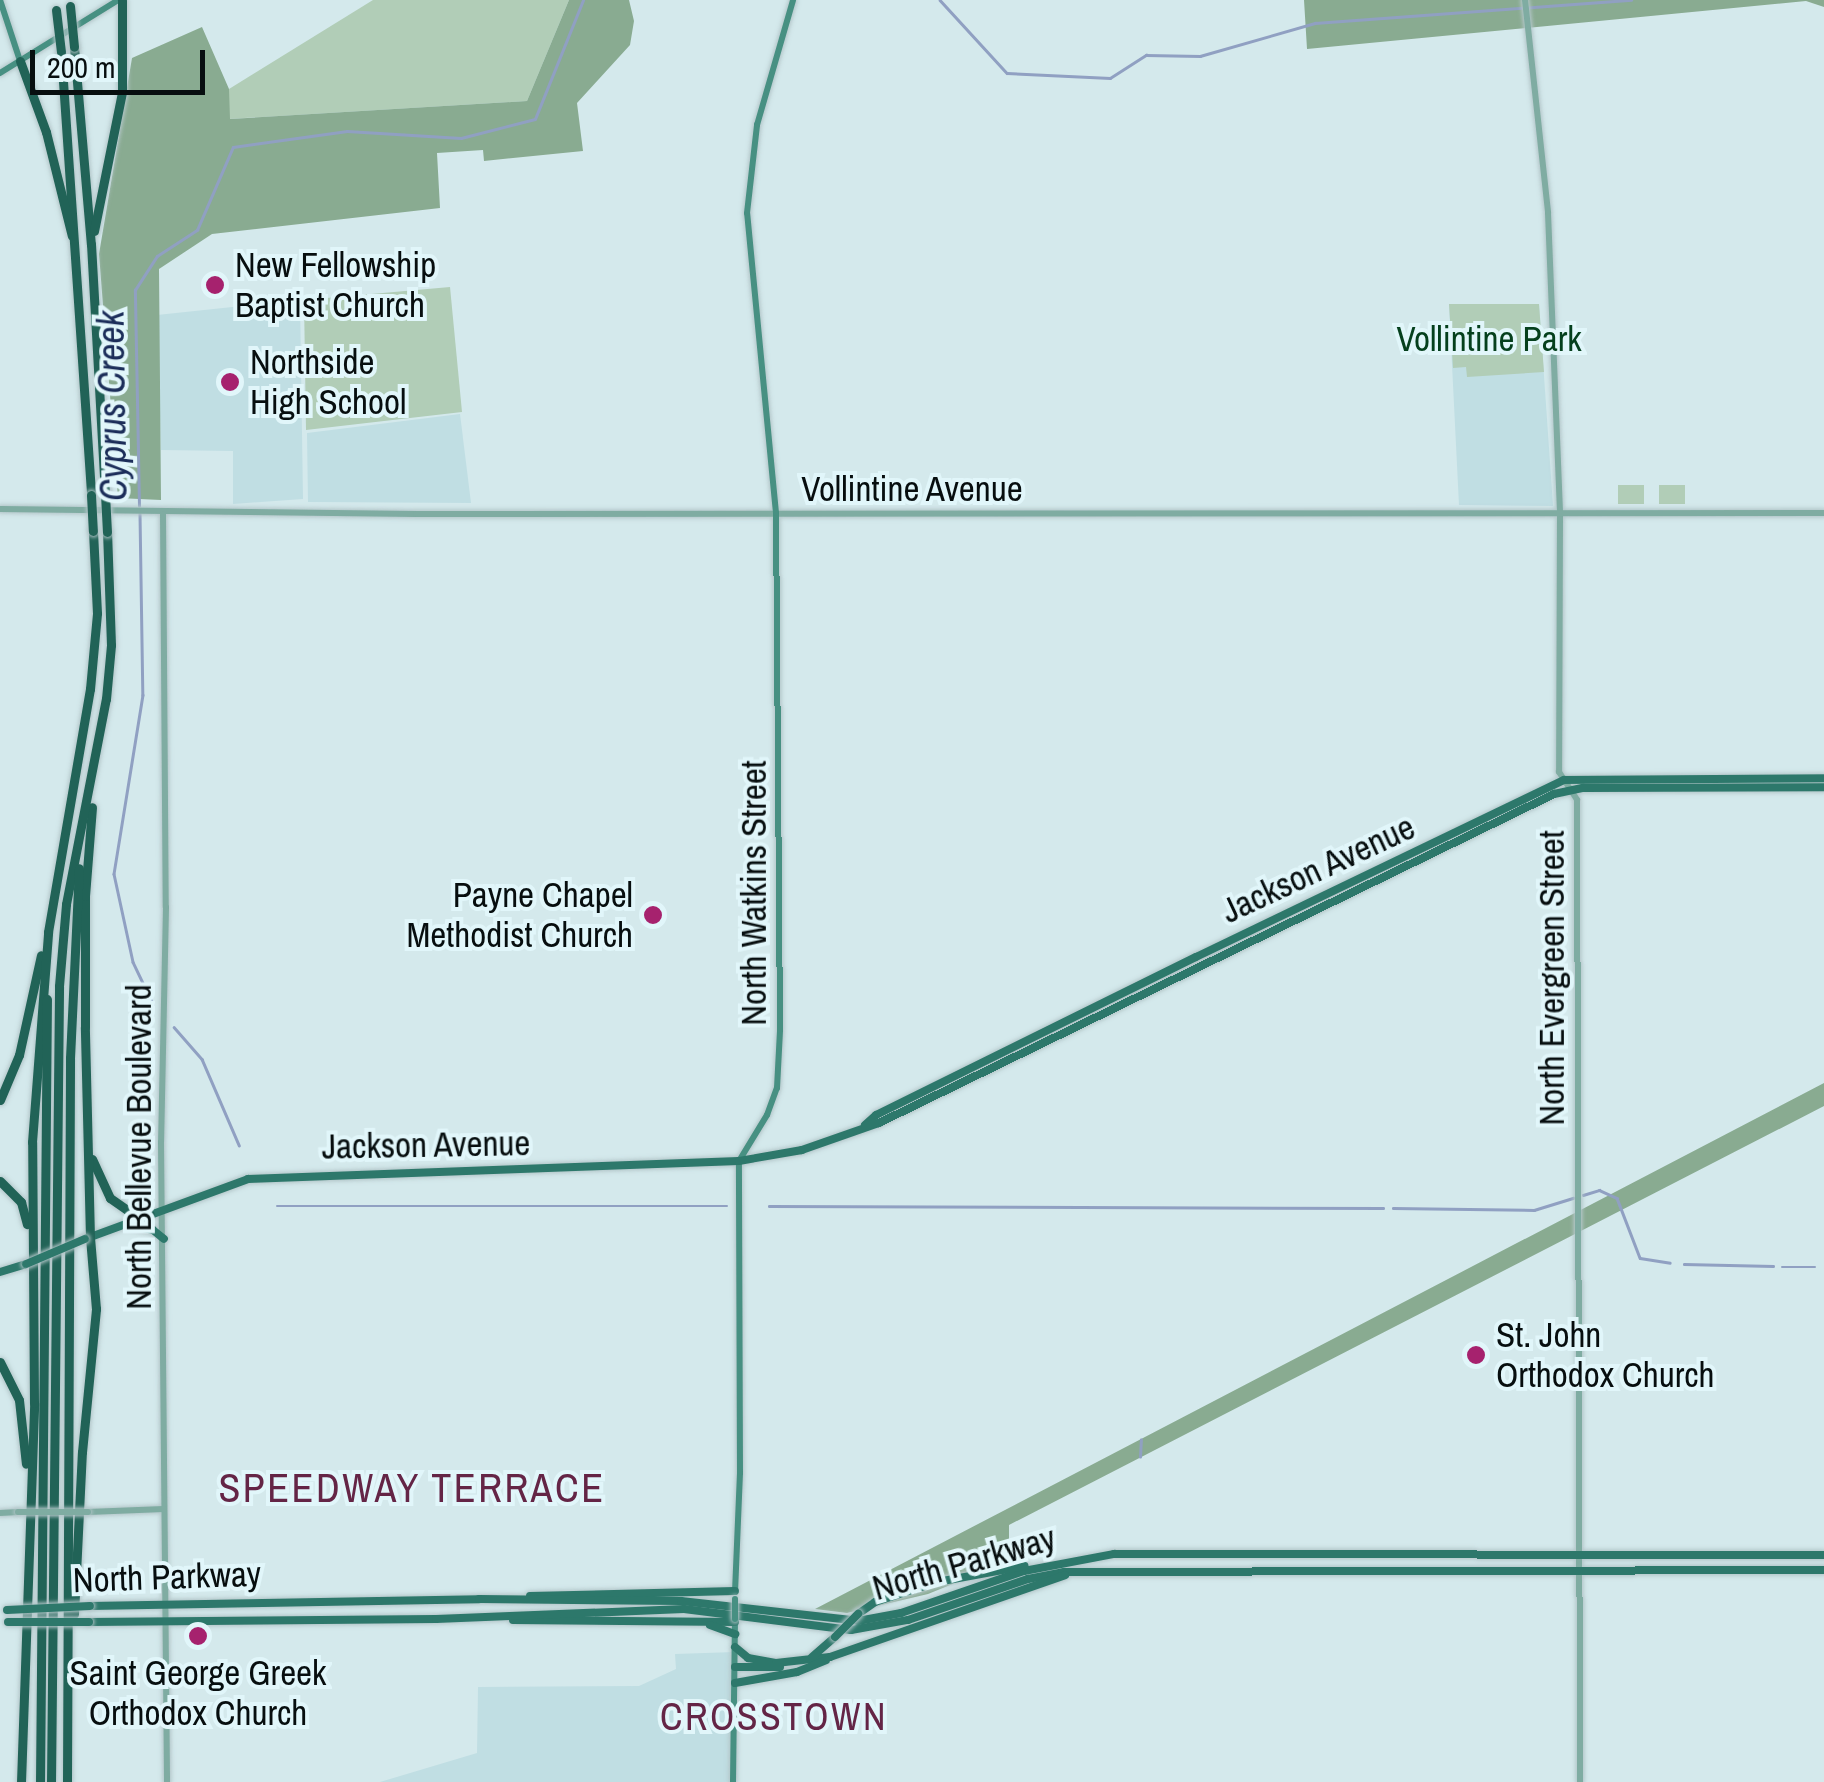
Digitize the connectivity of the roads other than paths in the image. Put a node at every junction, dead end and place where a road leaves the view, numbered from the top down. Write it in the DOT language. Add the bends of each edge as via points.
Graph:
graph roads {
  1 [pos="0,0"];
  2 [pos="120,0"];
  3 [pos="793,0"];
  4 [pos="1525,0"];
  5 [pos="70,3"];
  6 [pos="56,5"];
  7 [pos="20,62"];
  8 [pos="0,73"];
  9 [pos="92,244"];
  10 [pos="80,282"];
  11 [pos="0,509"];
  12 [pos="163,513"];
  13 [pos="776,513"];
  14 [pos="1824,513"];
  15 [pos="1560,515"];
  16 [pos="94,766"];
  17 [pos="1824,778"];
  18 [pos="1564,780"];
  19 [pos="91,786"];
  20 [pos="1824,788"];
  21 [pos="1571,789"];
  22 [pos="48,932"];
  23 [pos="46,946"];
  24 [pos="0,1100"];
  25 [pos="864,1126"];
  26 [pos="86,1127"];
  27 [pos="738,1161"];
  28 [pos="0,1181"];
  29 [pos="164,1208"];
  30 [pos="150,1214"];
  31 [pos="124,1224"];
  32 [pos="30,1238"];
  33 [pos="87,1238"];
  34 [pos="164,1239"];
  35 [pos="0,1272"];
  36 [pos="0,1362"];
  37 [pos="28,1492"];
  38 [pos="164,1509"];
  39 [pos="0,1513"];
  40 [pos="1580,1555"];
  41 [pos="1824,1555"];
  42 [pos="1072,1560"];
  43 [pos="1824,1570"];
  44 [pos="1079,1571"];
  45 [pos="1580,1572"];
  46 [pos="735,1595"];
  47 [pos="479,1598"];
  48 [pos="166,1604"];
  49 [pos="4,1609"];
  50 [pos="478,1618"];
  51 [pos="735,1621"];
  52 [pos="4,1622"];
  53 [pos="701,1622"];
  54 [pos="167,1623"];
  55 [pos="735,1634"];
  56 [pos="68,1641"];
  57 [pos="735,1646"];
  58 [pos="830,1657"];
  59 [pos="804,1661"];
  60 [pos="735,1667"];
  61 [pos="734,1684"];
  62 [pos="21,1782"];
  63 [pos="40,1782"];
  64 [pos="51,1782"];
  65 [pos="67,1782"];
  66 [pos="167,1782"];
  67 [pos="733,1782"];
  68 [pos="1580,1782"];
  1 -- 7 [label="main road"];
  2 -- 7 [label="main road"];
  2 -- 9 [label="highway" via="122,92"];
  3 -- 13 [label="main road, North Watkins Street" via="757,125 747,213"];
  4 -- 15 [label="street, North Evergreen Street" via="1548,213"];
  5 -- 9 [label="highway, bridge"];
  6 -- 10 [label="highway, bridge"];
  7 -- 8 [label="main road"];
  7 -- 10 [label="highway" via="62,185"];
  9 -- 16 [label="highway, bridge" via="111,645"];
  10 -- 22 [label="highway, bridge" via="97,613"];
  11 -- 12 [label="street, Vollintine Avenue"];
  12 -- 13 [label="street, Vollintine Avenue"];
  12 -- 29 [label="street, North Bellevue Boulevard"];
  13 -- 15 [label="street, Vollintine Avenue"];
  13 -- 27 [label="main road, North Watkins Street" via="777,1088"];
  14 -- 15 [label="street, Vollintine Avenue"];
  15 -- 18 [label="street, North Evergreen Street" via="1558,730"];
  16 -- 19 [label="highway"];
  16 -- 26 [label="highway" via="85,896"];
  17 -- 18 [label="main road, Jackson Avenue"];
  18 -- 21 [label="street, North Evergreen Street"];
  18 -- 25 [label="main road, Jackson Avenue" via="876,1114"];
  19 -- 56 [label="highway" via="76,896 70,1058"];
  19 -- 64 [label="highway" via="66,904 59,986"];
  20 -- 21 [label="main road, Jackson Avenue"];
  21 -- 25 [label="main road, Jackson Avenue"];
  21 -- 40 [label="street, North Evergreen Street" via="1577,800"];
  22 -- 23 [label="highway"];
  22 -- 24 [label="highway"];
  23 -- 32 [label="highway"];
  23 -- 63 [label="highway"];
  25 -- 27 [label="main road, Jackson Avenue" via="802,1150"];
  26 -- 30 [label="highway" via="92,1164 110,1198"];
  26 -- 33 [label="highway"];
  27 -- 29 [label="main road, Jackson Avenue" via="263,1177"];
  27 -- 46 [label="main road"];
  28 -- 32 [label="highway" via="21,1202"];
  29 -- 30 [label="main road, Jackson Avenue"];
  29 -- 34 [label="street, North Bellevue Boulevard"];
  30 -- 31 [label="main road, Jackson Avenue"];
  31 -- 33 [label="main road, Jackson Avenue"];
  31 -- 34 [label="main road"];
  32 -- 37 [label="highway" via="34,1404"];
  33 -- 35 [label="main road, Jackson Avenue, bridge"];
  33 -- 56 [label="highway" via="96,1309 78,1594"];
  34 -- 38 [label="street, North Bellevue Boulevard"];
  36 -- 37 [label="highway" via="20,1400"];
  37 -- 62 [label="highway" via="30,1629"];
  38 -- 39 [label="street, bridge"];
  38 -- 48 [label="street, North Bellevue Boulevard"];
  40 -- 41 [label="main road, North Parkway"];
  40 -- 42 [label="main road, North Parkway" via="1114,1554"];
  40 -- 45 [label="street, North Evergreen Street"];
  42 -- 47 [label="main road, North Parkway" via="858,1621 702,1602"];
  42 -- 59 [label="main road, bridge" via="937,1582 875,1602"];
  43 -- 45 [label="main road, North Parkway"];
  44 -- 45 [label="main road, North Parkway"];
  44 -- 50 [label="main road, North Parkway" via="1040,1576 864,1629 704,1610"];
  44 -- 58 [label="main road"];
  45 -- 68 [label="street, North Evergreen Street"];
  46 -- 47 [label="main road"];
  46 -- 51 [label="main road, bridge"];
  47 -- 48 [label="main road, North Parkway"];
  48 -- 49 [label="main road, North Parkway, bridge"];
  48 -- 54 [label="street, North Bellevue Boulevard"];
  50 -- 53 [label="main road"];
  50 -- 54 [label="main road, North Parkway"];
  51 -- 53 [label="main road"];
  51 -- 55 [label="main road"];
  52 -- 54 [label="main road, North Parkway, bridge"];
  53 -- 55 [label="main road"];
  54 -- 66 [label="street, North Bellevue Boulevard"];
  55 -- 57 [label="main road"];
  56 -- 65 [label="highway"];
  57 -- 59 [label="main road" via="760,1662"];
  57 -- 60 [label="main road"];
  58 -- 59 [label="main road"];
  58 -- 61 [label="main road" via="797,1672"];
  59 -- 60 [label="main road"];
  60 -- 61 [label="main road"];
  61 -- 67 [label="main road"];
}
